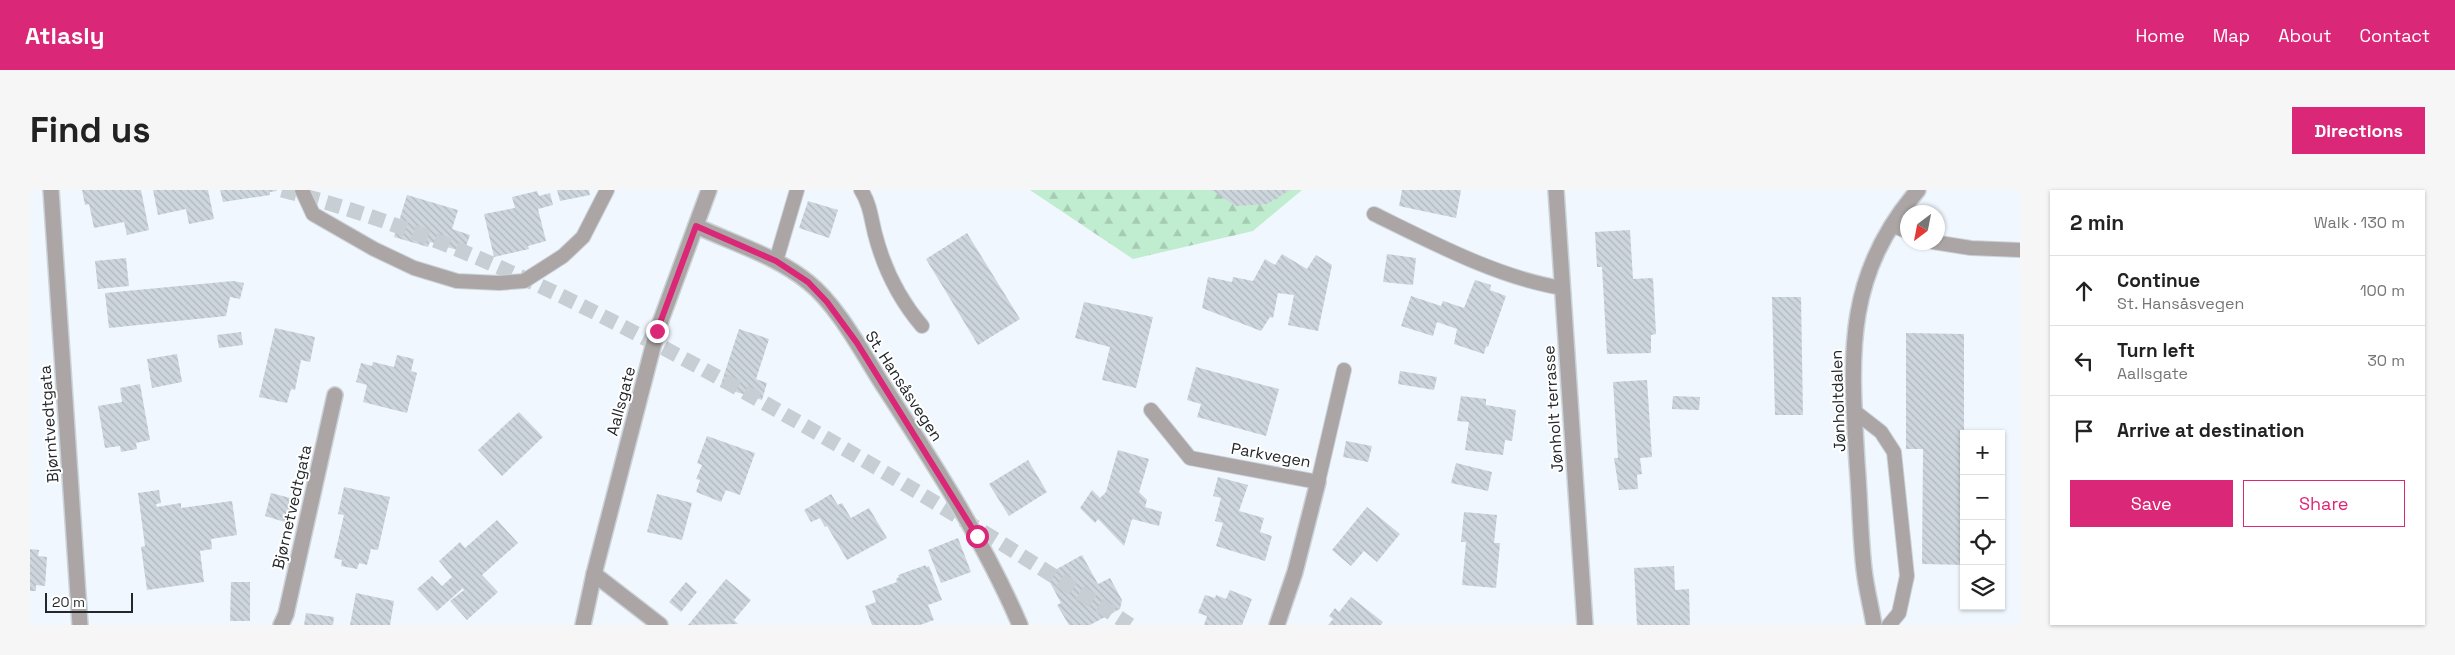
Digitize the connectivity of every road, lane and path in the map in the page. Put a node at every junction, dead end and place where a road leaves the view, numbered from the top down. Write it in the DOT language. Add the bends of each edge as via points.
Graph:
graph roads {
  1 [pos="51,190"];
  2 [pos="302,190"];
  3 [pos="608,190"];
  4 [pos="709,190"];
  5 [pos="797,190"];
  6 [pos="861,190"];
  7 [pos="1556,190"];
  8 [pos="1918,190"];
  9 [pos="1374,214"];
  10 [pos="696,226"];
  11 [pos="1892,226"];
  12 [pos="1900,229"];
  13 [pos="1945,244"];
  14 [pos="2020,250"];
  15 [pos="776,261"];
  16 [pos="1563,288"];
  17 [pos="922,326"];
  18 [pos="1344,370"];
  19 [pos="335,395"];
  20 [pos="1151,410"];
  21 [pos="1854,410"];
  22 [pos="1318,482"];
  23 [pos="594,574"];
  24 [pos="80,625"];
  25 [pos="281,625"];
  26 [pos="584,625"];
  27 [pos="660,625"];
  28 [pos="1020,625"];
  29 [pos="1276,625"];
  30 [pos="1585,625"];
  31 [pos="1874,625"];
  32 [pos="1888,625"];
  1 -- 24 [label="street, Bjørntvedtgata"];
  2 -- 3 [label="lane" via="313,214 414,268 457,281 499,283 524,282 563,256 583,237"];
  4 -- 10 [label="street, Aallsgate"];
  5 -- 15 [label="lane"];
  6 -- 17 [label="lane" via="871,211 886,268 899,296"];
  7 -- 16 [label="street, Jønholt terrasse"];
  8 -- 11 [label="street, Jønholtdalen"];
  9 -- 16 [label="lane" via="1500,270 1541,285"];
  10 -- 15 [label="street, St. Hansåsvegen"];
  10 -- 23 [label="street, Aallsgate" via="657,331"];
  11 -- 12 [label="lane"];
  11 -- 21 [label="street, Jønholtdalen" via="1869,270 1855,323"];
  13 -- 14 [label="lane"];
  15 -- 28 [label="street, St. Hansåsvegen" via="808,282 857,343 977,536"];
  16 -- 30 [label="street, Jønholt terrasse"];
  18 -- 22 [label="lane"];
  19 -- 25 [label="street, Bjørnetvedtgata"];
  20 -- 22 [label="lane, Parkvegen" via="1190,458"];
  21 -- 31 [label="street, Jønholtdalen" via="1864,570"];
  21 -- 32 [label="lane" via="1881,432 1894,452 1907,576 1899,612"];
  22 -- 29 [label="street, Parkvegen" via="1295,572"];
  23 -- 26 [label="street, Aallsgate"];
  23 -- 27 [label="street"];
}
